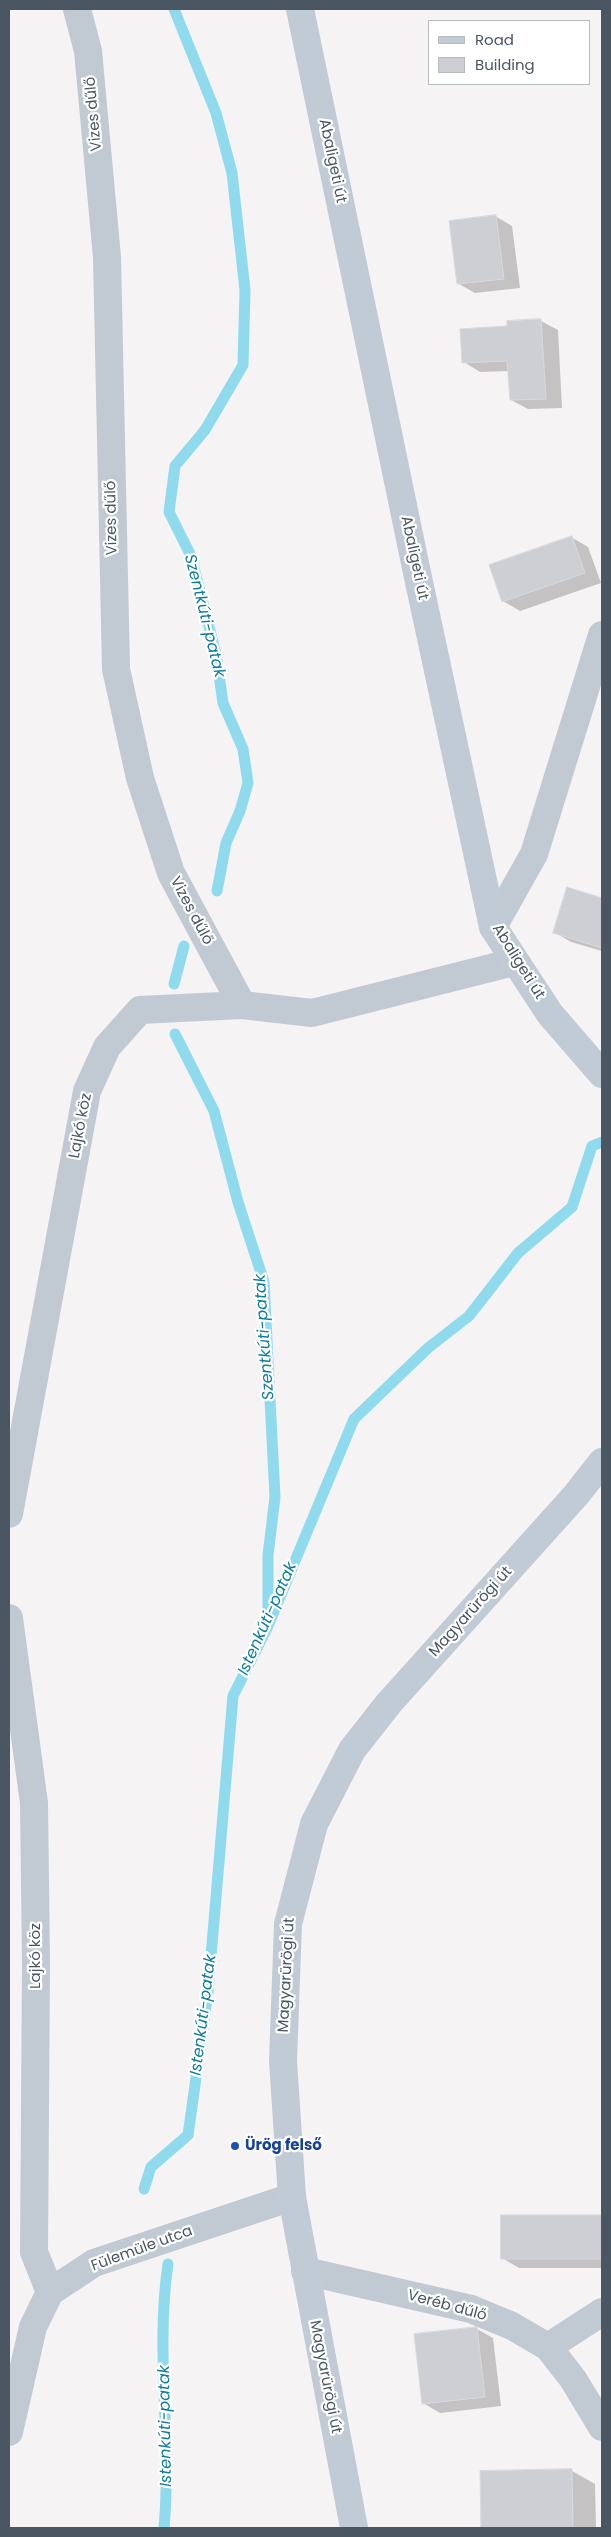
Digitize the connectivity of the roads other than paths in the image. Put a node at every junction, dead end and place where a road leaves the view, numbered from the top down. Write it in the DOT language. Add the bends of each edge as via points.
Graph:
graph roads {
  1 [pos="77,9"];
  2 [pos="300,9"];
  3 [pos="602,635"];
  4 [pos="493,927"];
  5 [pos="514,962"];
  6 [pos="242,1005"];
  7 [pos="602,1074"];
  8 [pos="602,1462"];
  9 [pos="9,1514"];
  10 [pos="9,1618"];
  11 [pos="292,2197"];
  12 [pos="306,2271"];
  13 [pos="50,2292"];
  14 [pos="602,2312"];
  15 [pos="548,2347"];
  16 [pos="602,2427"];
  17 [pos="9,2432"];
  18 [pos="354,2528"];
  1 -- 6 [label="street, Vizes dűlő" via="88,51 107,257 116,669 140,778 171,873"];
  2 -- 4 [label="main road, Abaligeti út"];
  3 -- 4 [label="street" via="534,854"];
  4 -- 5 [label="main road, Abaligeti út"];
  5 -- 6 [label="street, Lajkó köz" via="312,1013"];
  5 -- 7 [label="main road, Abaligeti út" via="550,1014"];
  6 -- 9 [label="street, Lajkó köz" via="140,1010 107,1047 87,1091"];
  8 -- 11 [label="main road, Magyarürögi út" via="383,1710 352,1750 314,1824 288,1924 283,2061"];
  10 -- 13 [label="street, Lajkó köz" via="34,1803 34,2252"];
  11 -- 12 [label="main road, Magyarürögi út"];
  11 -- 13 [label="street, Fülemüle utca" via="94,2263"];
  12 -- 15 [label="street, Veréb dűlő" via="471,2309 512,2326"];
  12 -- 18 [label="main road, Magyarürögi út"];
  13 -- 17 [label="street" via="33,2327"];
  14 -- 15 [label="street"];
  15 -- 16 [label="street, Veréb dűlő" via="573,2379"];
}
